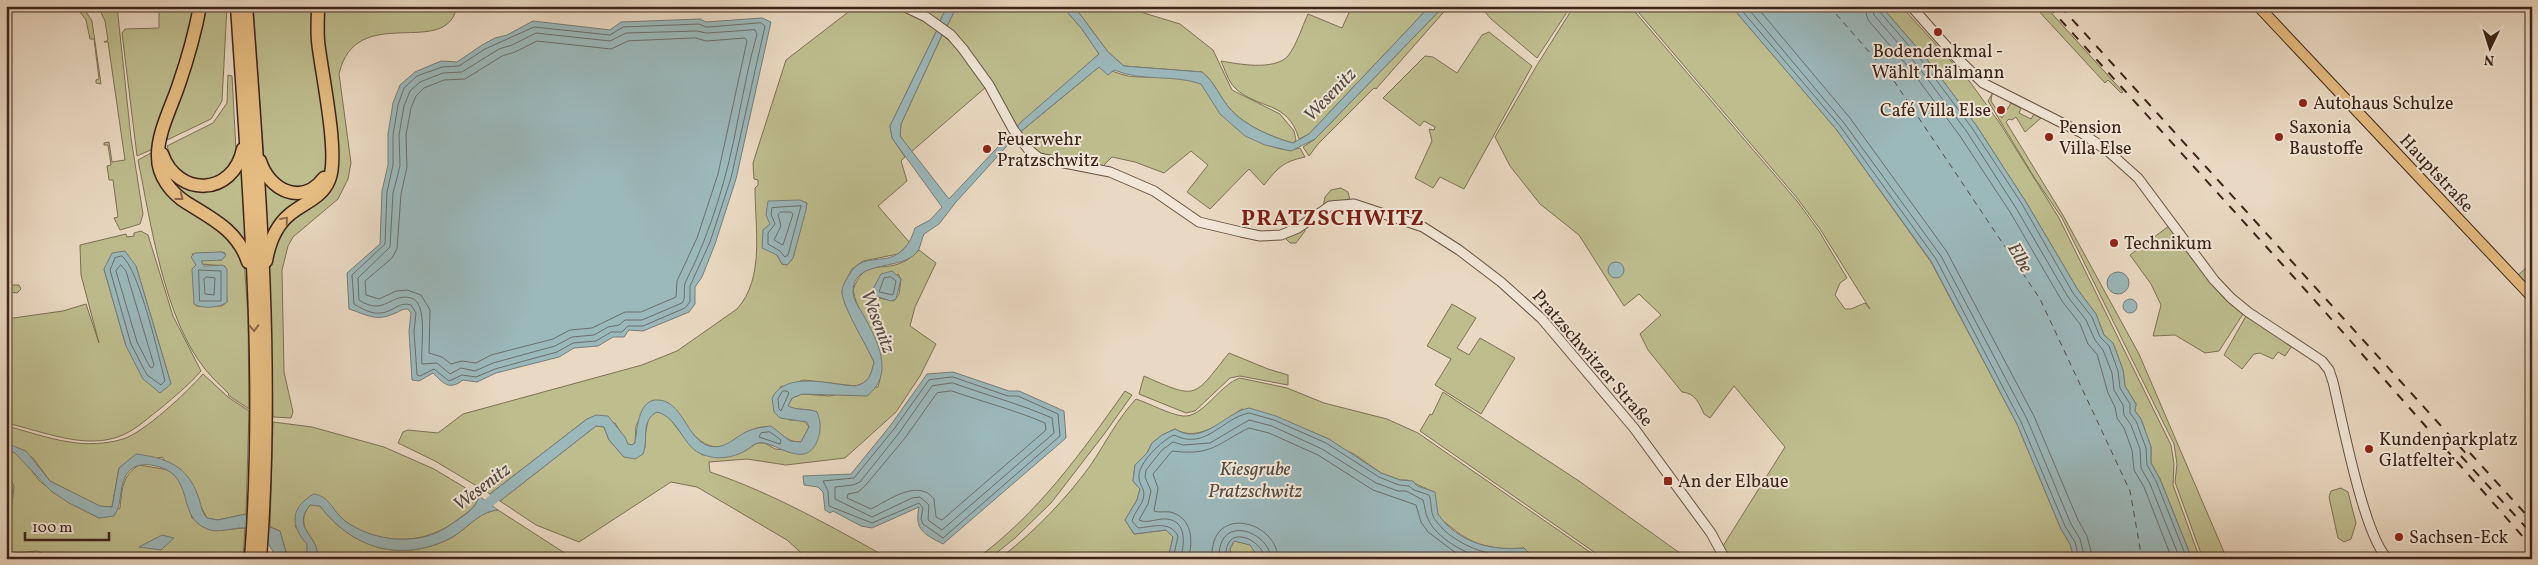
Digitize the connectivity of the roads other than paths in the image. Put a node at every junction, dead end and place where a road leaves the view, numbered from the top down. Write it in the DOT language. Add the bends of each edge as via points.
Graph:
graph roads {
  1 [pos="200,6"];
  2 [pos="238,6"];
  3 [pos="246,6"];
  4 [pos="318,6"];
  5 [pos="903,6"];
  6 [pos="1912,6"];
  7 [pos="2258,6"];
  8 [pos="246,136"];
  9 [pos="256,146"];
  10 [pos="160,155"];
  11 [pos="332,158"];
  12 [pos="257,280"];
  13 [pos="2532,298"];
  14 [pos="261,389"];
  15 [pos="251,559"];
  16 [pos="260,559"];
  17 [pos="1725,559"];
  18 [pos="2388,559"];
  1 -- 10 [label="highway" via="188,58 162,137"];
  2 -- 8 [label="highway"];
  3 -- 9 [label="highway"];
  4 -- 11 [label="highway" via="318,40"];
  5 -- 17 [label="street, Pratzschwitzer Straße" via="951,35 989,85 1028,149 1039,158 1110,172 1154,191 1199,222 1260,236 1281,235 1298,228 1330,206 1344,203 1360,205 1430,231 1459,250 1542,319 1634,428 1711,533"];
  6 -- 18 [label="street" via="1983,83 2082,134 2109,152 2138,178 2231,298 2322,361 2334,382 2368,522"];
  7 -- 13 [label="main road, Hauptstraße"];
  8 -- 10 [label="highway" via="241,158 232,173 210,185 195,185 179,178"];
  8 -- 12 [label="highway"];
  9 -- 11 [label="highway" via="269,180 289,192 316,187 327,174"];
  9 -- 12 [label="highway"];
  10 -- 12 [label="highway, one-way" via="164,180 174,194 220,223 238,240"];
  12 -- 11 [label="highway, one-way" via="274,235 289,215 326,187"];
  12 -- 14 [label="highway"];
  14 -- 15 [label="highway"];
  14 -- 16 [label="highway"];
}
